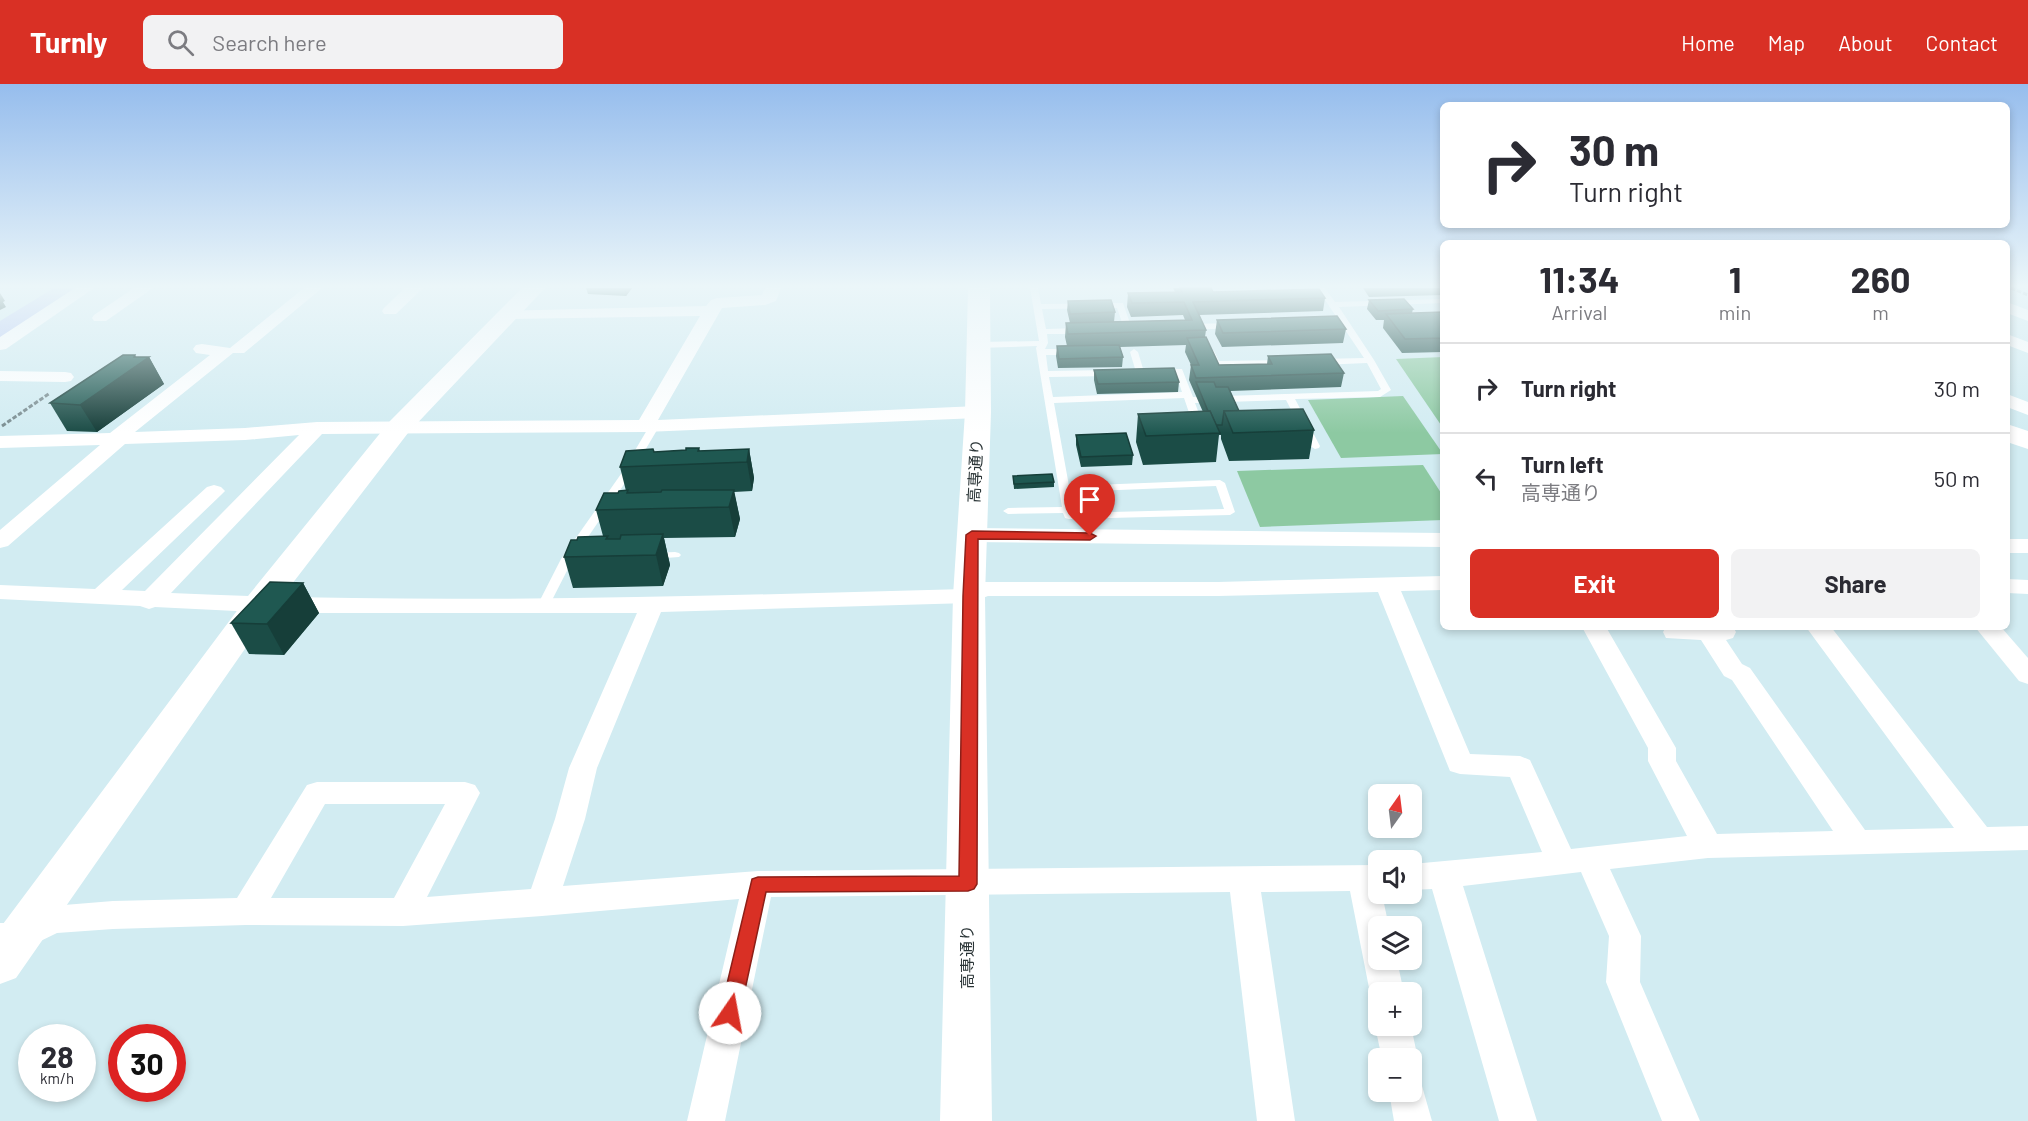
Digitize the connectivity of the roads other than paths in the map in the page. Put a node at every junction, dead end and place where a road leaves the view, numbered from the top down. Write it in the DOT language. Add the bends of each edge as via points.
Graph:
graph roads {
  1 [pos="13,336"];
  2 [pos="254,336"];
  3 [pos="486,336"];
  4 [pos="697,336"];
  5 [pos="978,336"];
  6 [pos="1042,336"];
  7 [pos="1354,336"];
  8 [pos="2010,340"];
  9 [pos="0,345"];
  10 [pos="978,345"];
  11 [pos="1208,346"];
  12 [pos="1042,348"];
  13 [pos="2028,348"];
  14 [pos="202,349"];
  15 [pos="238,349"];
  16 [pos="1084,352"];
  17 [pos="1134,352"];
  18 [pos="1370,360"];
  19 [pos="1311,362"];
  20 [pos="1287,363"];
  21 [pos="1116,372"];
  22 [pos="1128,372"];
  23 [pos="1140,372"];
  24 [pos="1044,374"];
  25 [pos="0,376"];
  26 [pos="65,377"];
  27 [pos="1188,397"];
  28 [pos="1289,397"];
  29 [pos="1048,400"];
  30 [pos="2010,401"];
  31 [pos="2028,409"];
  32 [pos="978,412"];
  33 [pos="650,425"];
  34 [pos="399,427"];
  35 [pos="317,428"];
  36 [pos="2010,433"];
  37 [pos="1202,434"];
  38 [pos="1,438"];
  39 [pos="117,438"];
  40 [pos="2028,441"];
  41 [pos="1315,446"];
  42 [pos="1065,489"];
  43 [pos="214,491"];
  44 [pos="1068,510"];
  45 [pos="1008,511"];
  46 [pos="972,535"];
  47 [pos="1440,540"];
  48 [pos="0,541"];
  49 [pos="2010,546"];
  50 [pos="2028,546"];
  51 [pos="675,555"];
  52 [pos="643,556"];
  53 [pos="1440,583"];
  54 [pos="1387,585"];
  55 [pos="2010,586"];
  56 [pos="2028,587"];
  57 [pos="0,592"];
  58 [pos="969,596"];
  59 [pos="100,598"];
  60 [pos="149,601"];
  61 [pos="260,603"];
  62 [pos="652,605"];
  63 [pos="543,606"];
  64 [pos="1596,630"];
  65 [pos="1820,630"];
  66 [pos="1990,630"];
  67 [pos="1675,633"];
  68 [pos="2028,675"];
  69 [pos="1978,837"];
  70 [pos="2028,838"];
  71 [pos="1856,841"];
  72 [pos="1708,846"];
  73 [pos="1576,860"];
  74 [pos="1428,876"];
  75 [pos="1368,878"];
  76 [pos="1244,880"];
  77 [pos="758,884"];
  78 [pos="968,884"];
  79 [pos="542,903"];
  80 [pos="246,911"];
  81 [pos="403,912"];
  82 [pos="10,937"];
  83 [pos="0,964"];
  84 [pos="1409,1102"];
  85 [pos="706,1121"];
  86 [pos="966,1121"];
  87 [pos="1276,1121"];
  88 [pos="1413,1121"];
  89 [pos="1518,1121"];
  90 [pos="1681,1121"];
  1 -- 9 [label="street"];
  2 -- 15 [label="street"];
  3 -- 34 [label="street"];
  4 -- 33 [label="street"];
  5 -- 10 [label="street, 高専通り"];
  6 -- 12 [label="lane"];
  7 -- 18 [label="lane"];
  8 -- 13 [label="street"];
  10 -- 12 [label="lane"];
  10 -- 32 [label="street, 高専通り"];
  11 -- 20 [label="lane" via="1216,364"];
  12 -- 16 [label="lane"];
  12 -- 24 [label="lane"];
  14 -- 39 [label="street" via="225,351"];
  17 -- 23 [label="lane"];
  18 -- 19 [label="lane"];
  18 -- 28 [label="lane" via="1386,390 1380,394"];
  21 -- 24 [label="lane"];
  22 -- 23 [label="lane"];
  23 -- 27 [label="lane" via="1179,371"];
  24 -- 29 [label="lane"];
  25 -- 26 [label="street"];
  27 -- 28 [label="lane"];
  27 -- 29 [label="lane"];
  27 -- 37 [label="lane"];
  28 -- 41 [label="lane"];
  29 -- 42 [label="lane"];
  30 -- 31 [label="street"];
  32 -- 33 [label="street"];
  32 -- 46 [label="street, 高専通り"];
  33 -- 34 [label="street"];
  33 -- 63 [label="lane" via="632,474"];
  34 -- 35 [label="street"];
  34 -- 61 [label="street"];
  35 -- 39 [label="street"];
  35 -- 60 [label="street"];
  36 -- 40 [label="street"];
  38 -- 39 [label="street"];
  39 -- 48 [label="street"];
  42 -- 44 [label="lane"];
  42 -- 44 [label="lane" via="1220,483 1230,512 1069,516"];
  43 -- 59 [label="street"];
  44 -- 45 [label="lane"];
  46 -- 47 [label="street"];
  46 -- 58 [label="street, 高専通り"];
  49 -- 50 [label="street"];
  51 -- 52 [label="lane"];
  53 -- 54 [label="street"];
  54 -- 58 [label="street" via="984,589"];
  54 -- 73 [label="street" via="1460,764 1520,767"];
  55 -- 56 [label="street"];
  57 -- 59 [label="street"];
  58 -- 62 [label="street"];
  58 -- 78 [label="street, 高専通り"];
  59 -- 60 [label="street"];
  60 -- 61 [label="street"];
  61 -- 63 [label="street"];
  61 -- 82 [label="street"];
  62 -- 63 [label="street"];
  62 -- 79 [label="street" via="583,768"];
  64 -- 72 [label="street" via="1662,748 1662,761"];
  65 -- 69 [label="street"];
  66 -- 68 [label="street"];
  67 -- 71 [label="street" via="1717,633 1733,670 1741,674"];
  69 -- 70 [label="street"];
  69 -- 71 [label="street"];
  71 -- 72 [label="street"];
  72 -- 73 [label="street"];
  73 -- 74 [label="street"];
  73 -- 90 [label="street" via="1625,936 1623,982"];
  74 -- 89 [label="street"];
  75 -- 76 [label="street"];
  76 -- 78 [label="street"];
  76 -- 87 [label="street"];
  77 -- 78 [label="street"];
  77 -- 79 [label="street"];
  77 -- 85 [label="street"];
  78 -- 86 [label="street, 高専通り"];
  79 -- 81 [label="street"];
  80 -- 81 [label="street"];
  80 -- 81 [label="street" via="317,793 465,793"];
  80 -- 82 [label="street" via="52,921"];
  82 -- 83 [label="street"];
  84 -- 88 [label="street"];
}
